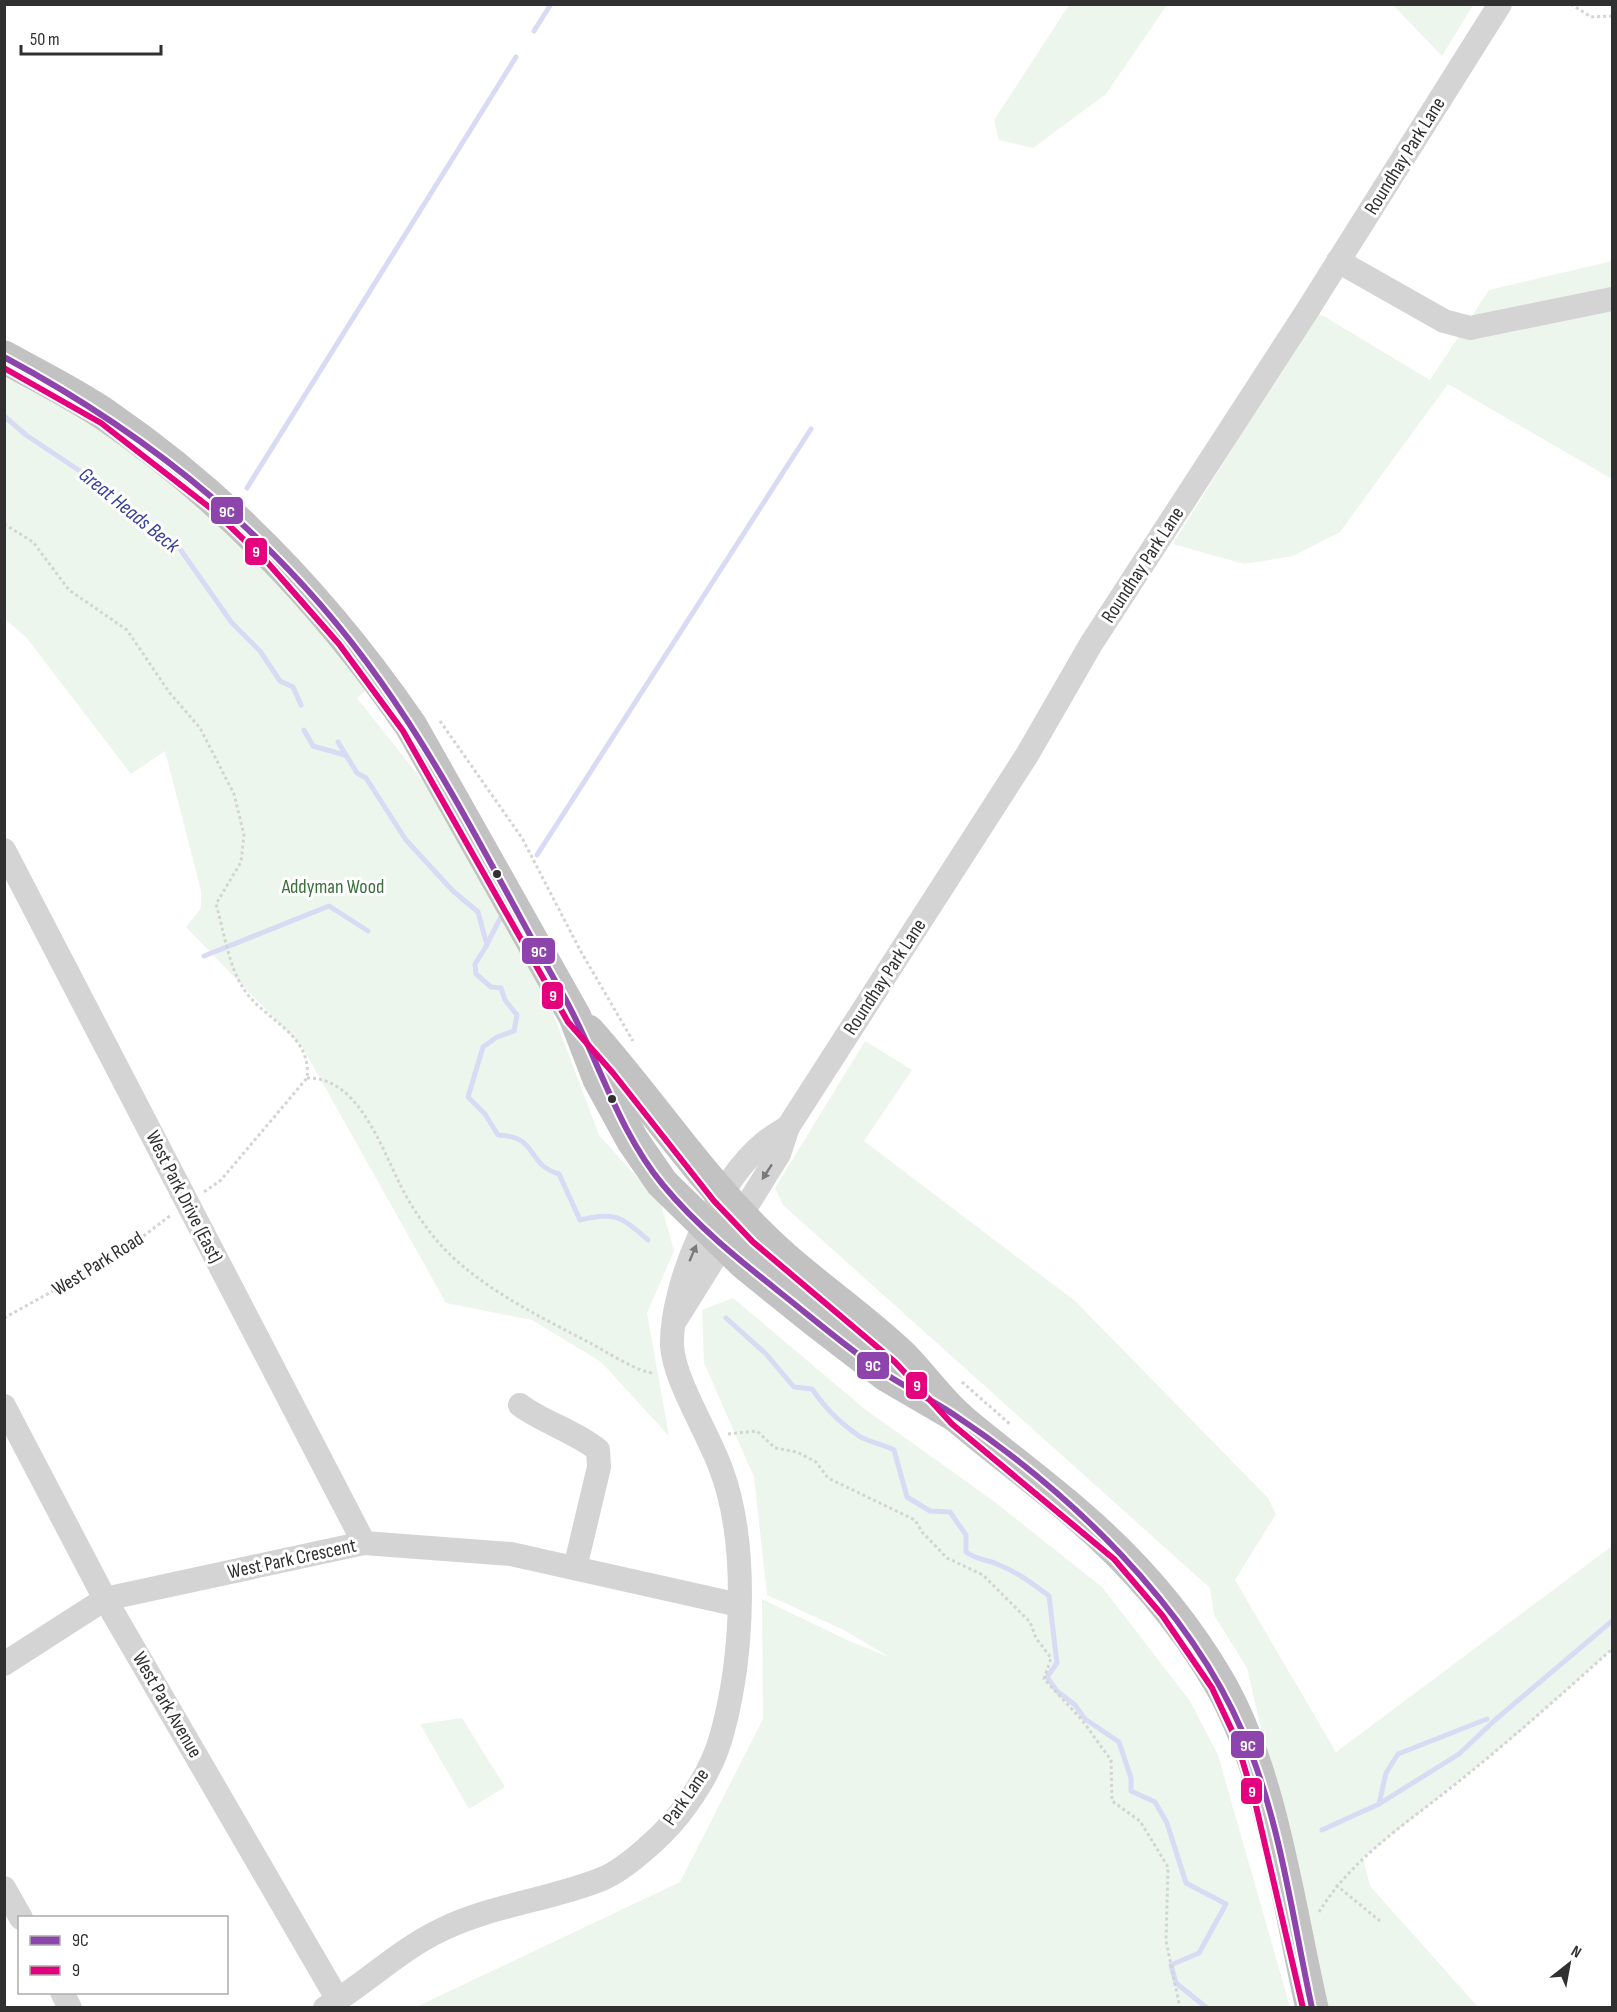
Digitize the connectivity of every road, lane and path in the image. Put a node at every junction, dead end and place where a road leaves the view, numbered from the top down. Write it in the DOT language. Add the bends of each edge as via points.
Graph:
graph roads {
  1 [pos="1500,4"];
  2 [pos="1571,4"];
  3 [pos="1612,16"];
  4 [pos="1338,261"];
  5 [pos="1612,299"];
  6 [pos="4,357"];
  7 [pos="4,524"];
  8 [pos="438,719"];
  9 [pos="4,850"];
  10 [pos="575,1017"];
  11 [pos="634,1043"];
  12 [pos="307,1078"];
  13 [pos="187,1204"];
  14 [pos="730,1204"];
  15 [pos="713,1235"];
  16 [pos="4,1318"];
  17 [pos="676,1370"];
  18 [pos="520,1405"];
  19 [pos="4,1406"];
  20 [pos="958,1417"];
  21 [pos="709,1436"];
  22 [pos="364,1543"];
  23 [pos="575,1568"];
  24 [pos="105,1599"];
  25 [pos="739,1605"];
  26 [pos="1612,1649"];
  27 [pos="4,1664"];
  28 [pos="1336,1885"];
  29 [pos="4,1888"];
  30 [pos="1318,1914"];
  31 [pos="20,1916"];
  32 [pos="1380,1921"];
  33 [pos="331,2004"];
  34 [pos="1180,2007"];
  35 [pos="1312,2007"];
  1 -- 4 [label="street, Roundhay Park Lane"];
  2 -- 3 [label="path" via="1591,16"];
  4 -- 5 [label="street" via="1444,321 1470,328"];
  4 -- 14 [label="street, Roundhay Park Lane" via="1091,644 1027,754 788,1127 779,1154"];
  6 -- 10 [label="highway" via="106,415 177,468 246,529 311,597 411,726"];
  7 -- 12 [label="path" via="33,542 69,590 127,630 169,692 200,728 234,794 244,836 241,862 216,904 230,955 243,989 303,1048 309,1065"];
  8 -- 11 [label="path" via="522,838"];
  9 -- 13 [label="street, West Park Drive (East)"];
  10 -- 14 [label="highway"];
  10 -- 15 [label="highway" via="599,1079 633,1141 662,1183"];
  12 -- 13 [label="path, West Park Road" via="221,1180"];
  12 -- 17 [label="path" via="320,1078 338,1088 365,1113 409,1201 438,1242 472,1273 550,1322 652,1374"];
  13 -- 16 [label="path, West Park Road" via="120,1254"];
  13 -- 22 [label="street, West Park Drive (East)"];
  14 -- 15 [label="street, Roundhay Park Lane"];
  14 -- 20 [label="highway" via="759,1235 901,1355"];
  15 -- 17 [label="street, Park Lane" via="678,1290 672,1346"];
  15 -- 20 [label="highway" via="886,1375"];
  17 -- 21 [label="street, Park Lane"];
  18 -- 23 [label="street" via="598,1450 599,1467"];
  19 -- 24 [label="street, West Park Avenue"];
  20 -- 35 [label="highway" via="1120,1554 1169,1609 1220,1684 1244,1736 1265,1804"];
  21 -- 25 [label="street, Park Lane" via="735,1517"];
  21 -- 34 [label="path" via="757,1431 775,1448 797,1452 816,1462 828,1478 915,1520 946,1558 983,1575 1030,1622 1051,1658 1044,1679 1082,1720 1111,1760 1112,1801 1140,1821 1167,1868 1166,1941"];
  22 -- 23 [label="street, West Park Crescent" via="511,1554"];
  22 -- 24 [label="street, West Park Crescent"];
  23 -- 25 [label="street, West Park Crescent"];
  24 -- 27 [label="street, West Park Crescent"];
  24 -- 33 [label="street, West Park Avenue"];
  25 -- 33 [label="street, Park Lane" via="722,1735 706,1776 677,1817 643,1851 605,1878 441,1930"];
  26 -- 28 [label="path" via="1520,1732 1363,1858"];
  28 -- 30 [label="path"];
  28 -- 32 [label="path"];
  29 -- 31 [label="street"];
}
